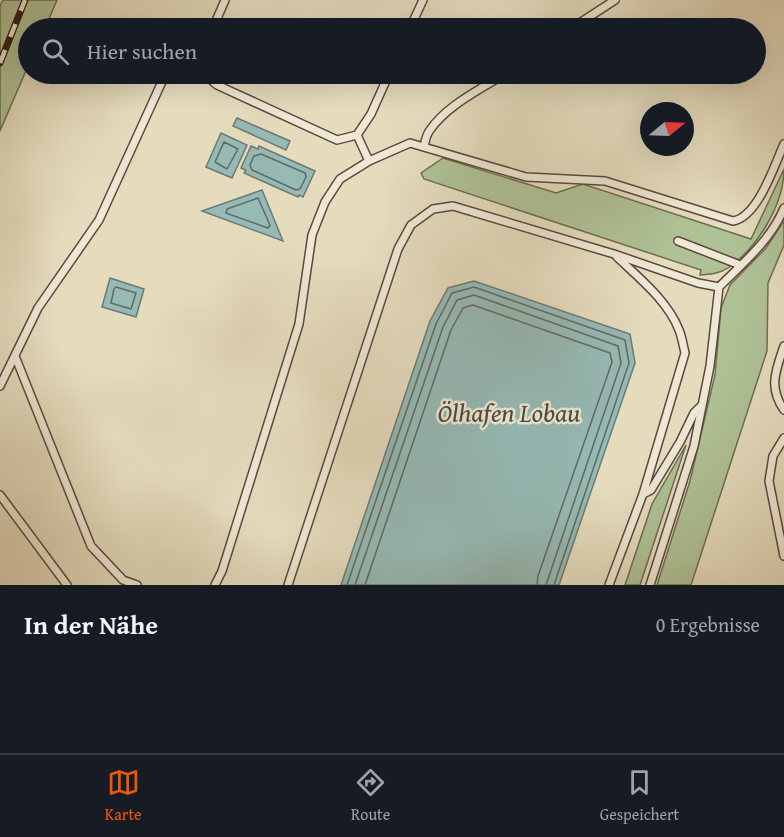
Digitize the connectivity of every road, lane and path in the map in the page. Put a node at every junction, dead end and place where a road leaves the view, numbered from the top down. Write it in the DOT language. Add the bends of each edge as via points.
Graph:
graph roads {
  1 [pos="225,0"];
  2 [pos="423,0"];
  3 [pos="615,0"];
  4 [pos="217,18"];
  5 [pos="415,18"];
  6 [pos="587,18"];
  7 [pos="161,84"];
  8 [pos="216,84"];
  9 [pos="384,84"];
  10 [pos="489,84"];
  11 [pos="357,135"];
  12 [pos="784,144"];
  13 [pos="424,147"];
  14 [pos="369,161"];
  15 [pos="784,208"];
  16 [pos="678,241"];
  17 [pos="614,254"];
  18 [pos="740,265"];
  19 [pos="719,287"];
  20 [pos="784,346"];
  21 [pos="15,356"];
  22 [pos="0,386"];
  23 [pos="703,404"];
  24 [pos="784,410"];
  25 [pos="784,438"];
  26 [pos="643,494"];
  27 [pos="0,495"];
  28 [pos="784,556"];
  29 [pos="67,585"];
  30 [pos="137,585"];
  31 [pos="215,585"];
  32 [pos="288,585"];
  33 [pos="609,585"];
  34 [pos="650,585"];
  1 -- 4 [label="lane"];
  2 -- 5 [label="lane"];
  3 -- 6 [label="lane"];
  7 -- 21 [label="lane" via="99,220 38,308"];
  8 -- 11 [label="lane" via="338,140"];
  9 -- 11 [label="lane"];
  10 -- 13 [label="lane" via="437,121 428,132"];
  11 -- 14 [label="lane"];
  12 -- 13 [label="lane" via="755,205 748,215 733,221 605,181 526,177"];
  13 -- 14 [label="lane" via="410,144"];
  14 -- 31 [label="lane" via="340,179 325,202 312,235 299,324"];
  15 -- 18 [label="lane" via="763,243"];
  16 -- 18 [label="lane"];
  17 -- 19 [label="lane"];
  17 -- 26 [label="lane" via="672,315 685,353"];
  17 -- 32 [label="lane" via="453,206 433,208 411,225 398,249"];
  18 -- 19 [label="lane"];
  19 -- 23 [label="lane"];
  20 -- 24 [label="lane" via="773,380"];
  21 -- 22 [label="lane"];
  21 -- 30 [label="lane" via="91,546 123,580"];
  23 -- 26 [label="lane" via="694,413 651,490"];
  23 -- 34 [label="lane" via="694,446"];
  25 -- 28 [label="lane" via="772,456 769,481"];
  26 -- 33 [label="lane"];
  27 -- 29 [label="lane"];
}
